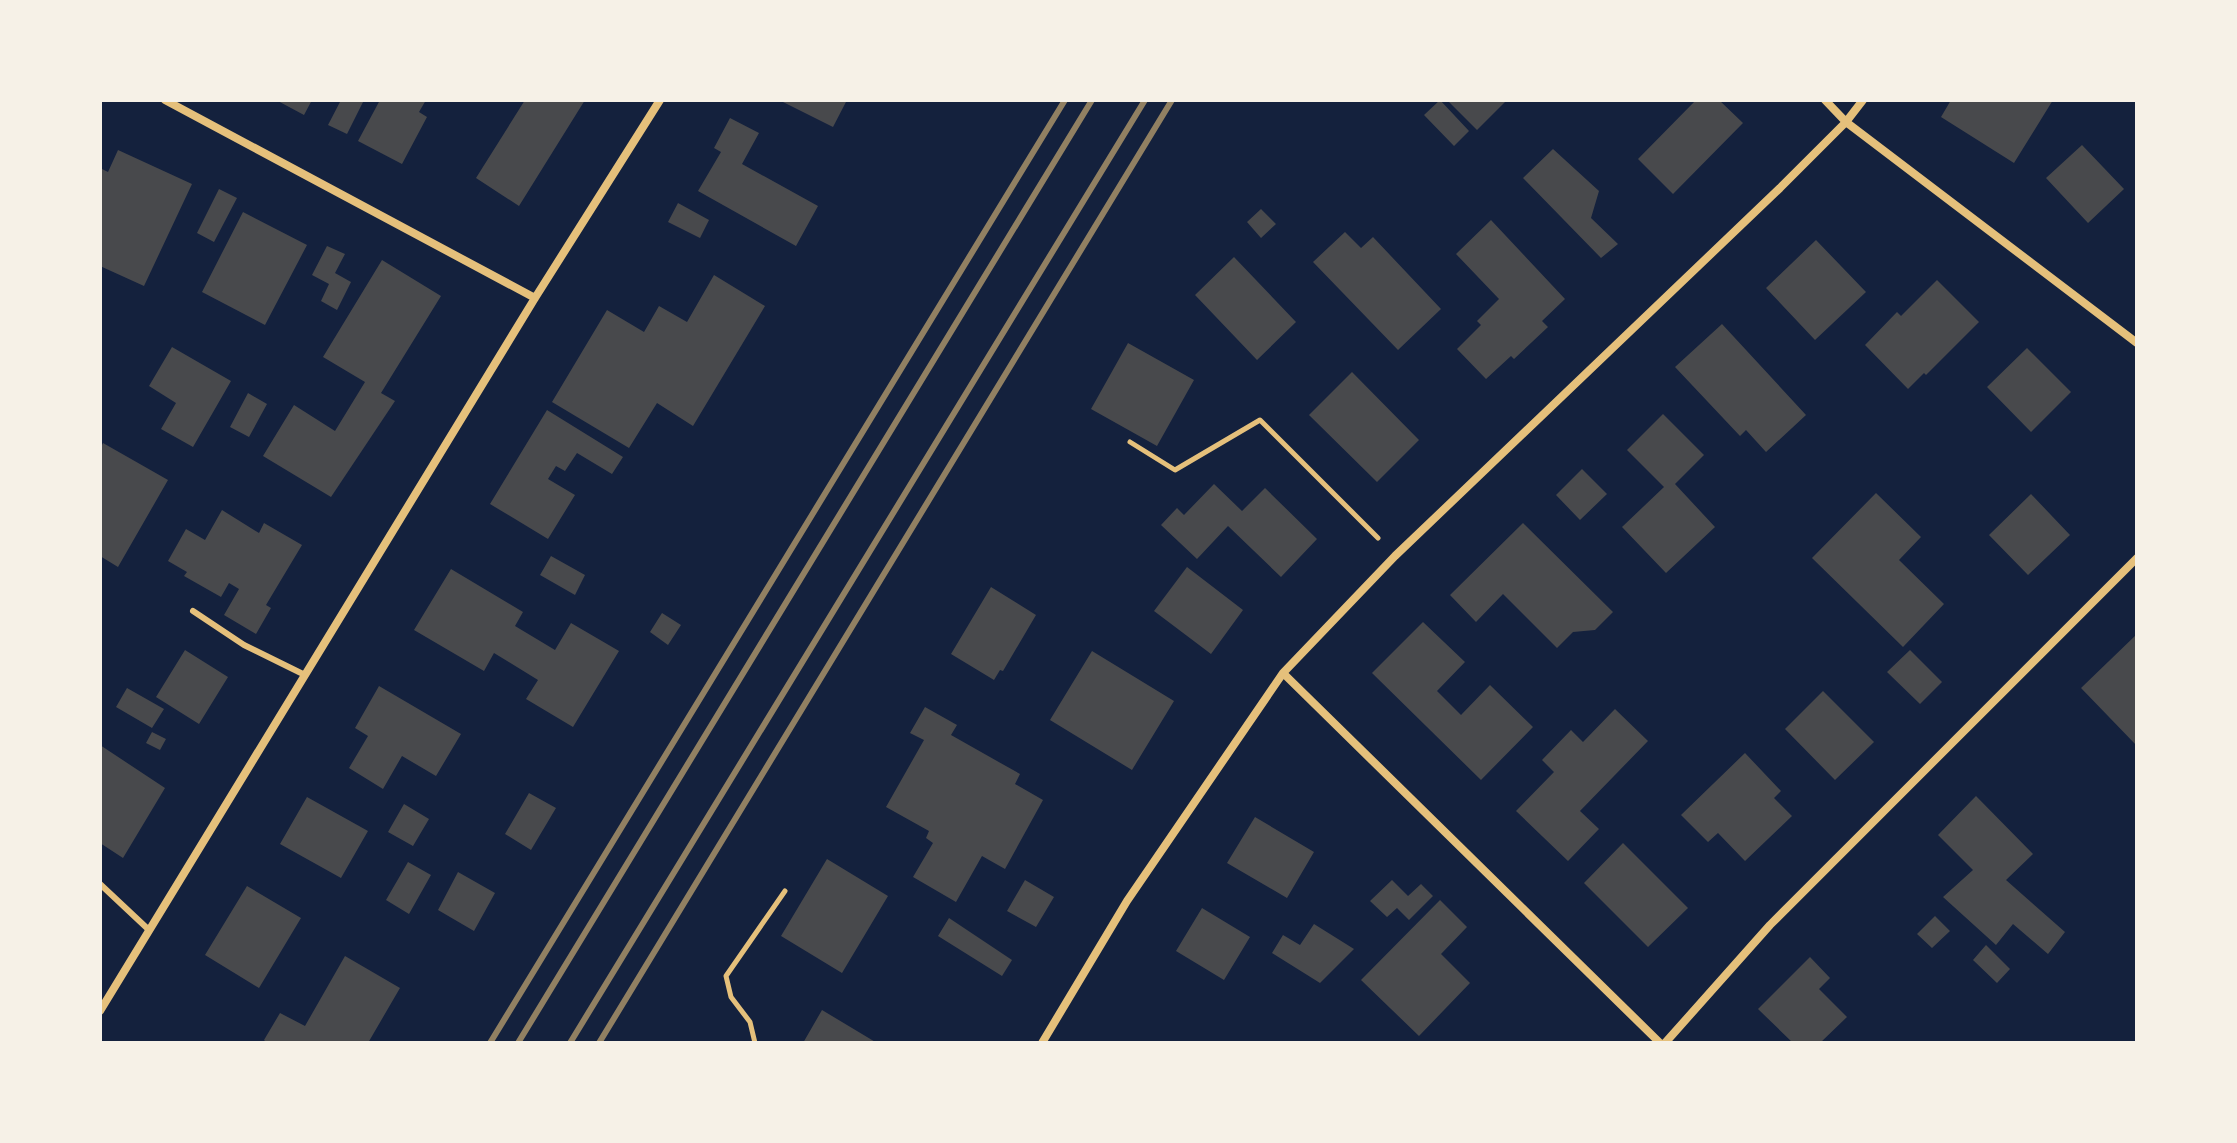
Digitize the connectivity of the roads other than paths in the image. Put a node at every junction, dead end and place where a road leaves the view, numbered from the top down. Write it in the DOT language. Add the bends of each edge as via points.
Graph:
graph roads {
  1 [pos="165,100"];
  2 [pos="660,100"];
  3 [pos="1825,100"];
  4 [pos="1863,100"];
  5 [pos="1846,122"];
  6 [pos="535,298"];
  7 [pos="2137,343"];
  8 [pos="2137,558"];
  9 [pos="193,611"];
  10 [pos="1283,673"];
  11 [pos="305,675"];
  12 [pos="100,884"];
  13 [pos="149,930"];
  14 [pos="100,1011"];
  15 [pos="1042,1043"];
  16 [pos="1663,1043"];
  1 -- 6 [label="street"];
  2 -- 6 [label="street"];
  3 -- 5 [label="street"];
  4 -- 5 [label="street"];
  5 -- 7 [label="street"];
  5 -- 10 [label="street" via="1395,556"];
  6 -- 11 [label="street"];
  8 -- 16 [label="street" via="1770,925"];
  9 -- 11 [label="lane" via="244,645"];
  10 -- 15 [label="street" via="1127,901"];
  10 -- 16 [label="street"];
  11 -- 13 [label="street"];
  12 -- 13 [label="lane"];
  13 -- 14 [label="street"];
}
